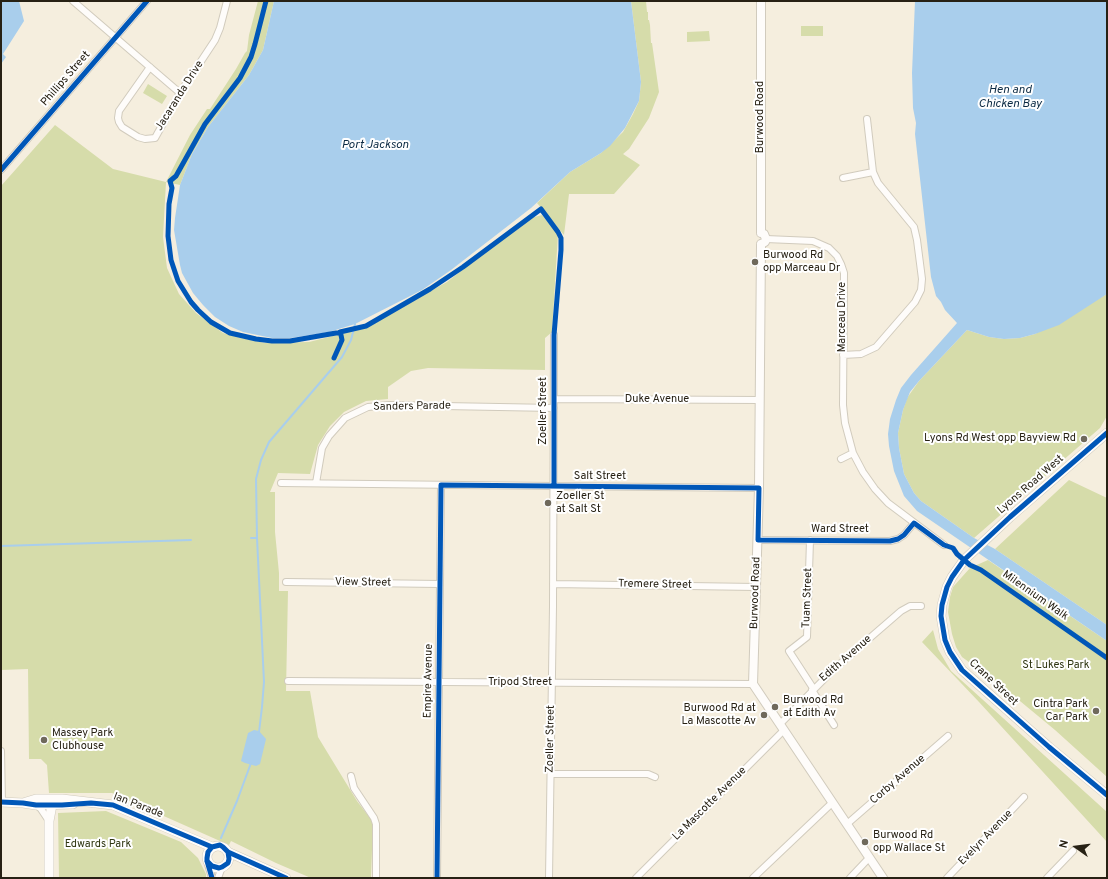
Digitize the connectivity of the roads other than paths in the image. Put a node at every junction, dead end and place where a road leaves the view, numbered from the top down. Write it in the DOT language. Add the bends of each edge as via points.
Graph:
graph roads {
  1 [pos="73,1"];
  2 [pos="147,1"];
  3 [pos="227,1"];
  4 [pos="761,1"];
  5 [pos="116,37"];
  6 [pos="150,67"];
  7 [pos="180,93"];
  8 [pos="867,119"];
  9 [pos="1,170"];
  10 [pos="872,172"];
  11 [pos="843,178"];
  12 [pos="763,239"];
  13 [pos="554,335"];
  14 [pos="843,354"];
  15 [pos="554,399"];
  16 [pos="760,400"];
  17 [pos="554,408"];
  18 [pos="1107,433"];
  19 [pos="853,454"];
  20 [pos="841,459"];
  21 [pos="281,482"];
  22 [pos="316,483"];
  23 [pos="441,485"];
  24 [pos="554,486"];
  25 [pos="759,488"];
  26 [pos="914,523"];
  27 [pos="758,540"];
  28 [pos="810,540"];
  29 [pos="944,546"];
  30 [pos="970,554"];
  31 [pos="286,582"];
  32 [pos="440,584"];
  33 [pos="553,584"];
  34 [pos="756,587"];
  35 [pos="920,606"];
  36 [pos="288,681"];
  37 [pos="439,683"];
  38 [pos="552,683"];
  39 [pos="753,684"];
  40 [pos="812,689"];
  41 [pos="834,725"];
  42 [pos="782,727"];
  43 [pos="948,736"];
  44 [pos="1,751"];
  45 [pos="550,774"];
  46 [pos="351,776"];
  47 [pos="655,777"];
  48 [pos="1107,795"];
  49 [pos="1024,797"];
  50 [pos="2,802"];
  51 [pos="39,802"];
  52 [pos="91,803"];
  53 [pos="832,803"];
  54 [pos="52,805"];
  55 [pos="49,821"];
  56 [pos="847,824"];
  57 [pos="192,839"];
  58 [pos="212,847"];
  59 [pos="1074,851"];
  60 [pos="228,852"];
  61 [pos="869,858"];
  62 [pos="207,859"];
  63 [pos="248,862"];
  64 [pos="225,865"];
  65 [pos="49,878"];
  66 [pos="212,878"];
  67 [pos="218,878"];
  68 [pos="286,878"];
  69 [pos="376,878"];
  70 [pos="437,878"];
  71 [pos="549,878"];
  72 [pos="636,878"];
  73 [pos="753,878"];
  74 [pos="850,878"];
  75 [pos="883,878"];
  76 [pos="947,878"];
  77 [pos="1047,878"];
  1 -- 5 [label="street"];
  2 -- 5 [label="street, Phillips Street"];
  3 -- 7 [label="street, Jacaranda Drive" via="215,40"];
  4 -- 12 [label="street, Burwood Road"];
  5 -- 6 [label="street"];
  5 -- 9 [label="street, Phillips Street"];
  6 -- 7 [label="street"];
  6 -- 7 [label="street, Jacaranda Drive" via="119,111 118,122 122,127 138,137 155,138"];
  8 -- 10 [label="street"];
  10 -- 11 [label="street"];
  10 -- 14 [label="street" via="914,227 922,279 921,290 915,302 876,347 861,354"];
  12 -- 14 [label="street, Marceau Drive" via="813,241 829,248 837,256 844,273"];
  12 -- 16 [label="street, Burwood Road"];
  13 -- 15 [label="street, Zoeller Street"];
  14 -- 19 [label="street, Marceau Drive" via="843,405"];
  15 -- 16 [label="street, Duke Avenue"];
  15 -- 17 [label="street, Zoeller Street"];
  16 -- 25 [label="street, Burwood Road"];
  17 -- 22 [label="street, Sanders Parade" via="389,405 368,407 345,418 329,436 322,448"];
  17 -- 24 [label="street, Zoeller Street"];
  18 -- 30 [label="main road, Lyons Road West"];
  19 -- 20 [label="street"];
  19 -- 26 [label="street, Marceau Drive" via="863,472 888,504"];
  21 -- 22 [label="street, Salt Street"];
  22 -- 23 [label="street, Salt Street"];
  23 -- 24 [label="street, Salt Street"];
  23 -- 32 [label="street, Empire Avenue"];
  24 -- 25 [label="street, Salt Street"];
  24 -- 33 [label="street, Zoeller Street"];
  25 -- 27 [label="street, Burwood Road"];
  26 -- 28 [label="street, Ward Street" via="904,535 890,541"];
  26 -- 29 [label="street, Marceau Drive"];
  27 -- 28 [label="street, Ward Street"];
  27 -- 34 [label="street, Burwood Road"];
  28 -- 40 [label="street, Tuam Street" via="807,637 789,651"];
  30 -- 48 [label="main road, Crane Street" via="952,577 942,605 943,629 952,656 962,670 993,698"];
  31 -- 32 [label="street, View Street"];
  32 -- 37 [label="street, Empire Avenue"];
  33 -- 34 [label="street, Tremere Street"];
  33 -- 38 [label="street, Zoeller Street"];
  34 -- 39 [label="street, Burwood Road"];
  35 -- 40 [label="street, Edith Avenue" via="910,606 901,611"];
  36 -- 37 [label="street, Tripod Street"];
  37 -- 38 [label="street, Tripod Street"];
  37 -- 70 [label="street, Empire Avenue"];
  38 -- 39 [label="street, Tripod Street"];
  38 -- 45 [label="street, Zoeller Street"];
  39 -- 42 [label="street"];
  40 -- 41 [label="street, Tuam Street"];
  40 -- 42 [label="street, Edith Avenue"];
  42 -- 53 [label="street"];
  42 -- 72 [label="street, La Mascotte Avenue"];
  43 -- 56 [label="street, Corby Avenue"];
  44 -- 50 [label="street"];
  45 -- 47 [label="street" via="648,774"];
  45 -- 71 [label="street, Zoeller Street"];
  46 -- 69 [label="street" via="354,788 376,824"];
  49 -- 76 [label="street, Evelyn Avenue"];
  50 -- 51 [label="main road, Ian Parade"];
  51 -- 52 [label="main road, Ian Parade" via="62,799"];
  51 -- 54 [label="main road"];
  51 -- 55 [label="street"];
  52 -- 54 [label="main road, Ian Parade"];
  52 -- 57 [label="main road, Ian Parade" via="113,805"];
  53 -- 56 [label="street"];
  53 -- 73 [label="street"];
  54 -- 55 [label="main road"];
  55 -- 65 [label="main road"];
  56 -- 61 [label="street"];
  57 -- 58 [label="main road, Ian Parade"];
  57 -- 62 [label="main road, Ian Parade"];
  58 -- 60 [label="main road" via="223,847"];
  58 -- 62 [label="main road"];
  59 -- 77 [label="street"];
  60 -- 63 [label="main road"];
  60 -- 64 [label="main road" via="229,859"];
  61 -- 74 [label="street"];
  61 -- 75 [label="street"];
  62 -- 64 [label="main road" via="212,866 219,868"];
  62 -- 66 [label="street"];
  63 -- 64 [label="main road"];
  63 -- 68 [label="main road"];
  64 -- 67 [label="street"];
}
